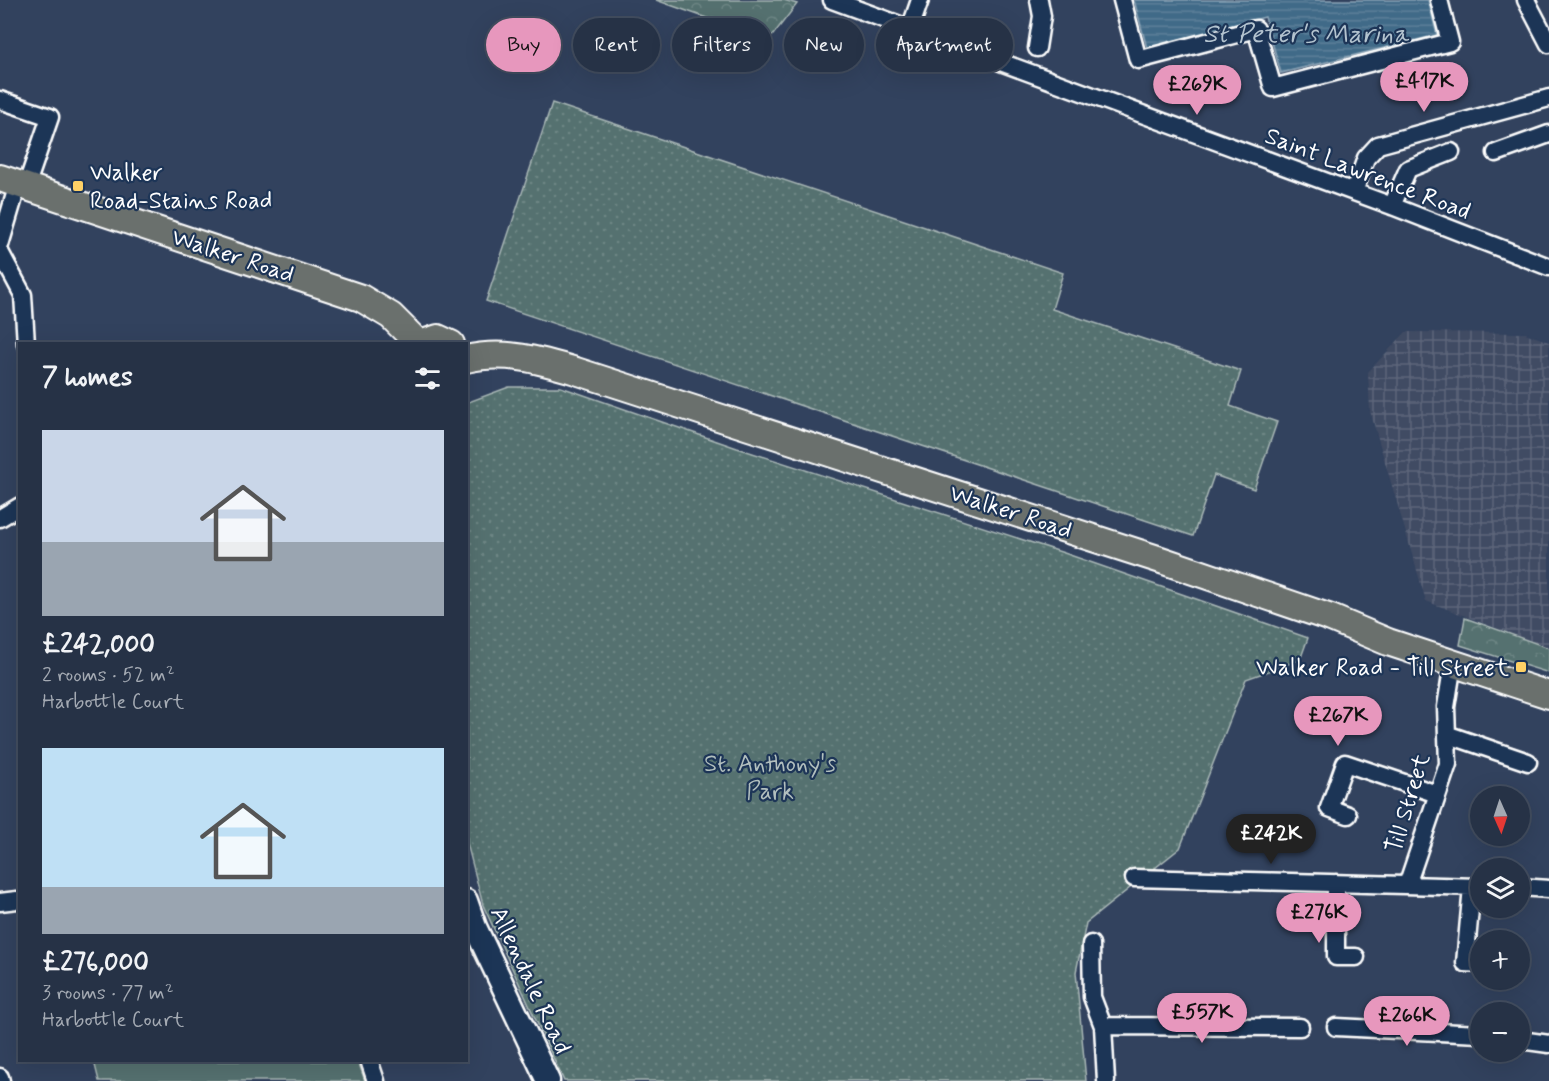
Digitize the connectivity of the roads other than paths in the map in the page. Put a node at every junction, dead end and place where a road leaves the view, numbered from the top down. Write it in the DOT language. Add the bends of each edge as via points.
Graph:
graph roads {
  1 [pos="832,0"];
  2 [pos="920,0"];
  3 [pos="1039,0"];
  4 [pos="1122,0"];
  5 [pos="1439,0"];
  6 [pos="1526,0"];
  7 [pos="880,18"];
  8 [pos="914,18"];
  9 [pos="1549,44"];
  10 [pos="1037,48"];
  11 [pos="1013,67"];
  12 [pos="1549,98"];
  13 [pos="0,100"];
  14 [pos="1549,134"];
  15 [pos="1451,152"];
  16 [pos="1496,153"];
  17 [pos="15,183"];
  18 [pos="1354,192"];
  19 [pos="1392,206"];
  20 [pos="0,245"];
  21 [pos="0,252"];
  22 [pos="1549,267"];
  23 [pos="4,273"];
  24 [pos="26,342"];
  25 [pos="417,342"];
  26 [pos="425,342"];
  27 [pos="447,342"];
  28 [pos="468,359"];
  29 [pos="18,507"];
  30 [pos="0,518"];
  31 [pos="1453,663"];
  32 [pos="1549,696"];
  33 [pos="1449,735"];
  34 [pos="1528,762"];
  35 [pos="1437,794"];
  36 [pos="1348,815"];
  37 [pos="1134,878"];
  38 [pos="1336,883"];
  39 [pos="1407,885"];
  40 [pos="1470,887"];
  41 [pos="1530,888"];
  42 [pos="1549,889"];
  43 [pos="468,906"];
  44 [pos="1472,918"];
  45 [pos="1091,944"];
  46 [pos="1356,957"];
  47 [pos="1470,963"];
  48 [pos="1103,1026"];
  49 [pos="1300,1027"];
  50 [pos="1336,1027"];
  51 [pos="1470,1034"];
  52 [pos="1530,1041"];
  53 [pos="1549,1044"];
  54 [pos="370,1062"];
  55 [pos="376,1081"];
  56 [pos="548,1081"];
  57 [pos="1106,1081"];
  1 -- 7 [label="street, Saint Lawrence Road"];
  2 -- 8 [label="street"];
  3 -- 10 [label="street" via="1042,16"];
  4 -- 5 [label="street" via="1138,60 1256,29 1273,88 1450,42"];
  6 -- 9 [label="street"];
  11 -- 18 [label="street, Saint Lawrence Road"];
  12 -- 18 [label="street" via="1378,145 1366,158"];
  13 -- 17 [label="street" via="50,117"];
  14 -- 16 [label="street"];
  15 -- 19 [label="street" via="1408,169"];
  17 -- 20 [label="street"];
  17 -- 25 [label="main road, Walker Road" via="361,298 391,316"];
  18 -- 19 [label="street, Saint Lawrence Road"];
  19 -- 22 [label="street, Saint Lawrence Road"];
  21 -- 23 [label="street"];
  23 -- 24 [label="street" via="23,295"];
  26 -- 27 [label="main road" via="438,338"];
  28 -- 31 [label="main road, Walker Road" via="514,356 576,370 1161,560"];
  29 -- 30 [label="street"];
  31 -- 32 [label="main road, Walker Road"];
  31 -- 33 [label="street, Till Street" via="1446,707"];
  33 -- 34 [label="street"];
  33 -- 35 [label="street, Till Street" via="1448,764"];
  35 -- 36 [label="street" via="1344,763 1329,808"];
  35 -- 39 [label="street, Till Street"];
  37 -- 38 [label="street"];
  38 -- 39 [label="street"];
  38 -- 46 [label="street" via="1336,957"];
  39 -- 40 [label="street"];
  41 -- 42 [label="street"];
  43 -- 56 [label="main road, Allendale Road"];
  44 -- 47 [label="street" via="1465,963"];
  45 -- 48 [label="street" via="1092,997"];
  48 -- 49 [label="street"];
  48 -- 57 [label="street"];
  50 -- 51 [label="street"];
  52 -- 53 [label="street"];
  54 -- 55 [label="street"];
}
